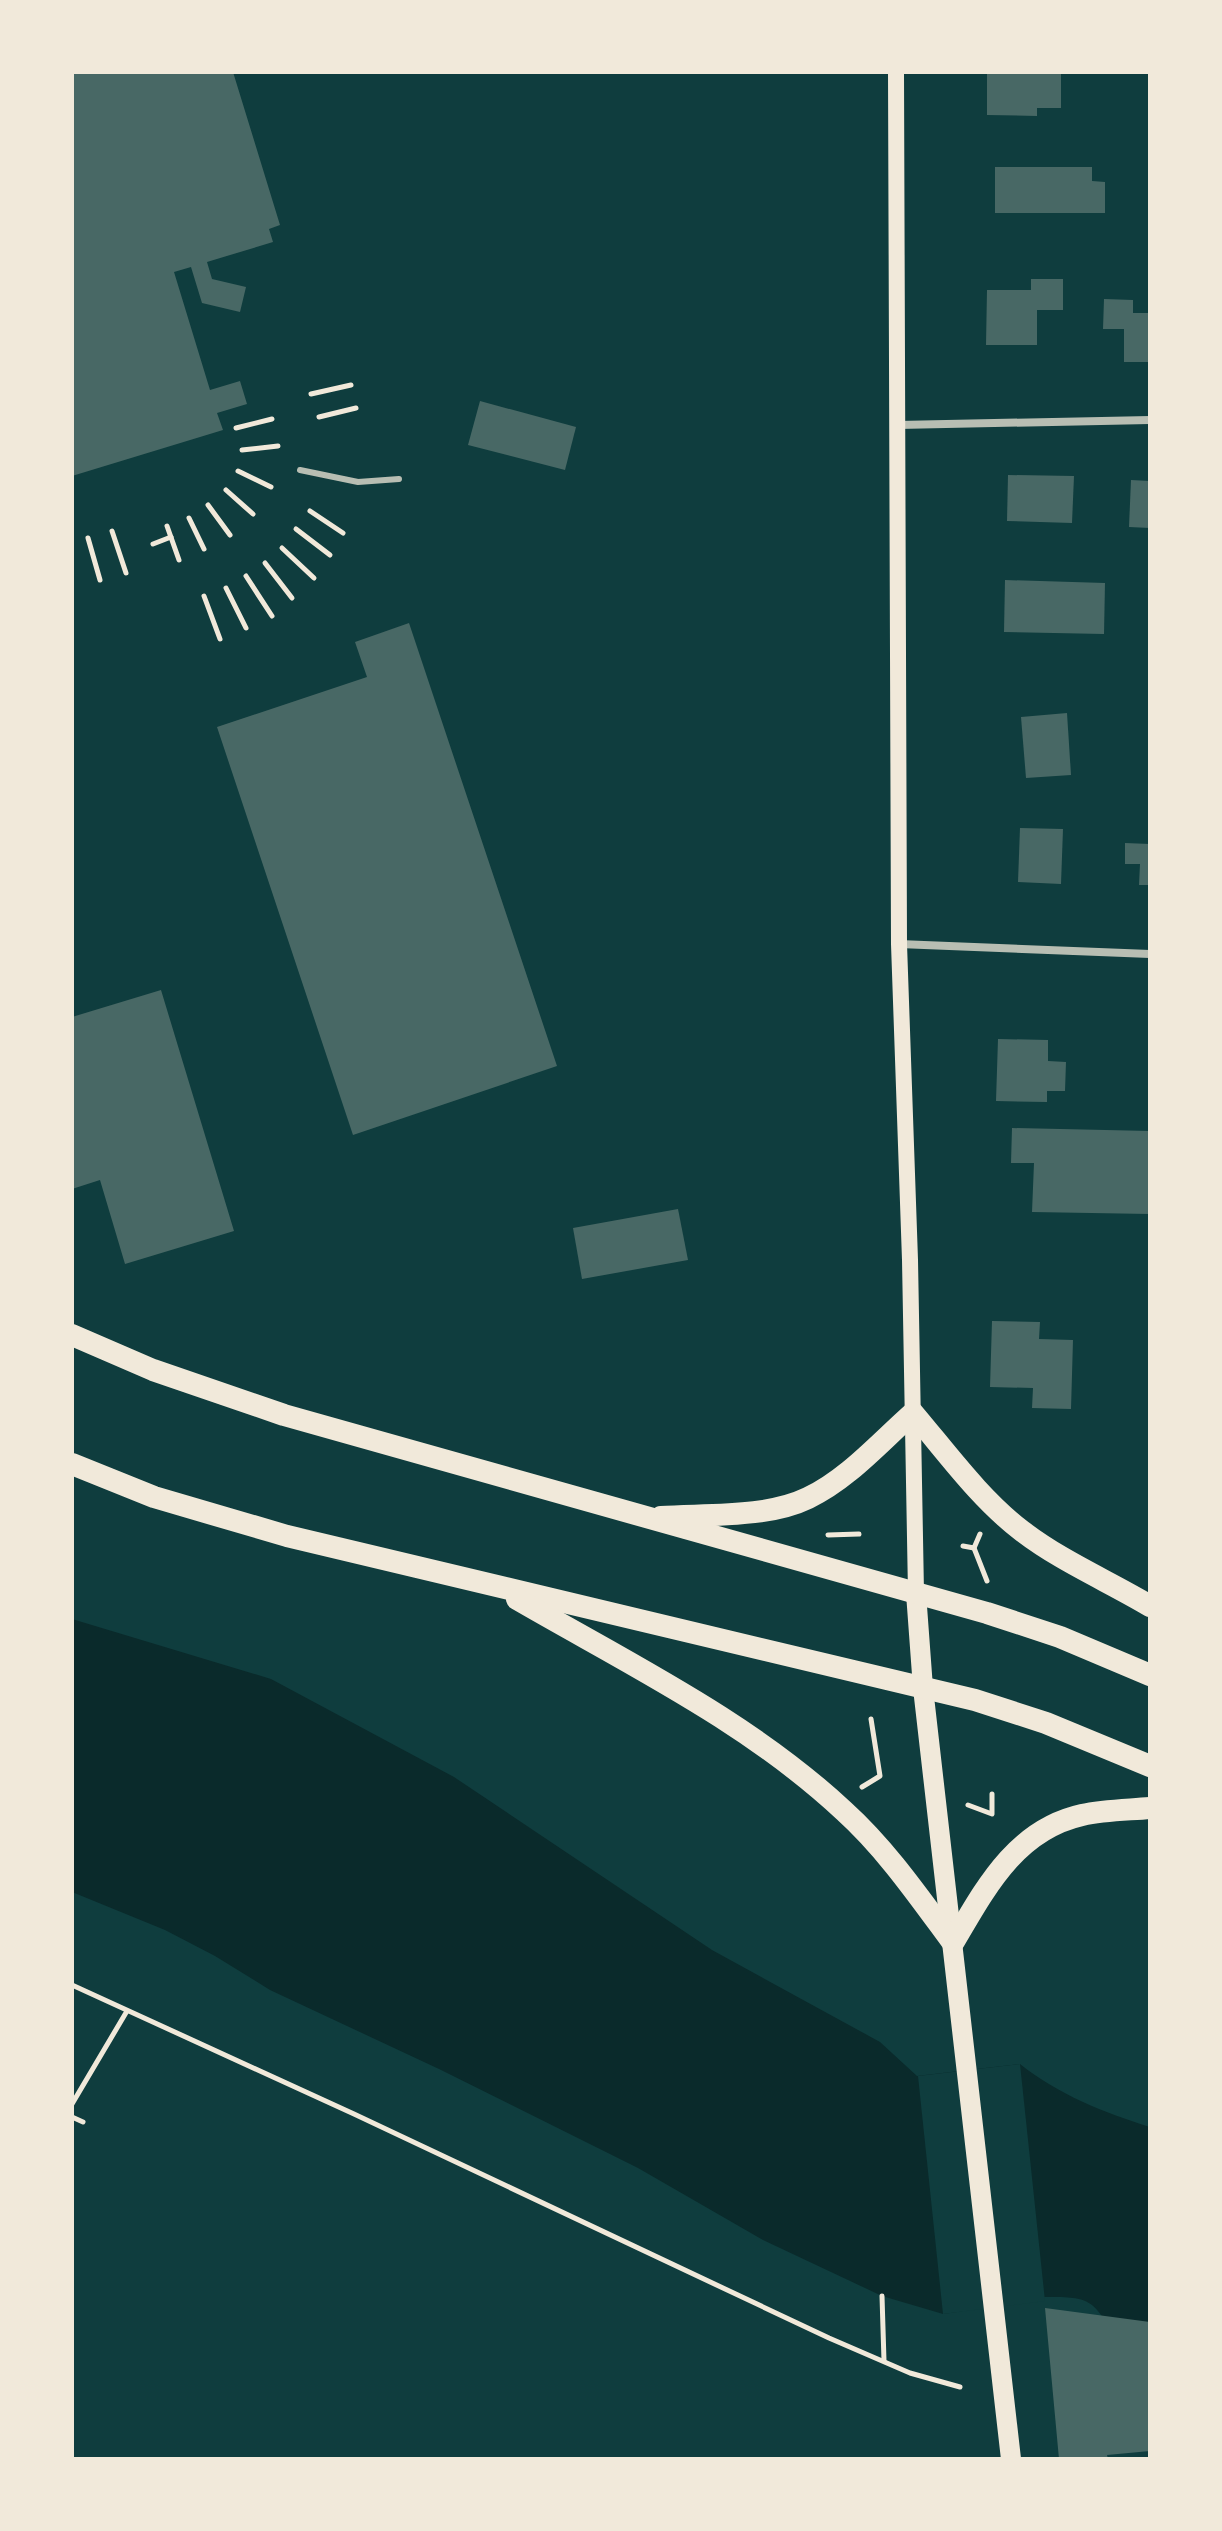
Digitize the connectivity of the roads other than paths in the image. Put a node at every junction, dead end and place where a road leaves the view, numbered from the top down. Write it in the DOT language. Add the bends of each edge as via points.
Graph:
graph roads {
  1 [pos="896,72"];
  2 [pos="1150,420"];
  3 [pos="897,425"];
  4 [pos="300,470"];
  5 [pos="399,479"];
  6 [pos="899,944"];
  7 [pos="1150,954"];
  8 [pos="72,1335"];
  9 [pos="913,1413"];
  10 [pos="72,1464"];
  11 [pos="644,1518"];
  12 [pos="495,1587"];
  13 [pos="916,1593"];
  14 [pos="1150,1606"];
  15 [pos="1150,1675"];
  16 [pos="923,1688"];
  17 [pos="1150,1766"];
  18 [pos="1150,1808"];
  19 [pos="953,1943"];
  20 [pos="1011,2459"];
  1 -- 3 [label="main road"];
  2 -- 3 [label="street"];
  3 -- 6 [label="main road"];
  4 -- 5 [label="lane" via="358,482"];
  6 -- 7 [label="street"];
  6 -- 9 [label="main road"];
  8 -- 11 [label="highway" via="271,1411"];
  9 -- 11 [label="highway" via="832,1484 798,1502 761,1511"];
  9 -- 13 [label="main road"];
  9 -- 14 [label="highway" via="1012,1523"];
  10 -- 12 [label="highway" via="231,1521"];
  11 -- 13 [label="highway"];
  12 -- 16 [label="highway"];
  12 -- 19 [label="highway" via="783,1759 874,1841"];
  13 -- 15 [label="highway" via="1060,1637"];
  13 -- 16 [label="main road"];
  16 -- 17 [label="highway" via="1024,1715"];
  16 -- 19 [label="main road"];
  18 -- 19 [label="highway" via="1080,1815 1036,1834 1004,1862"];
  19 -- 20 [label="main road"];
}
